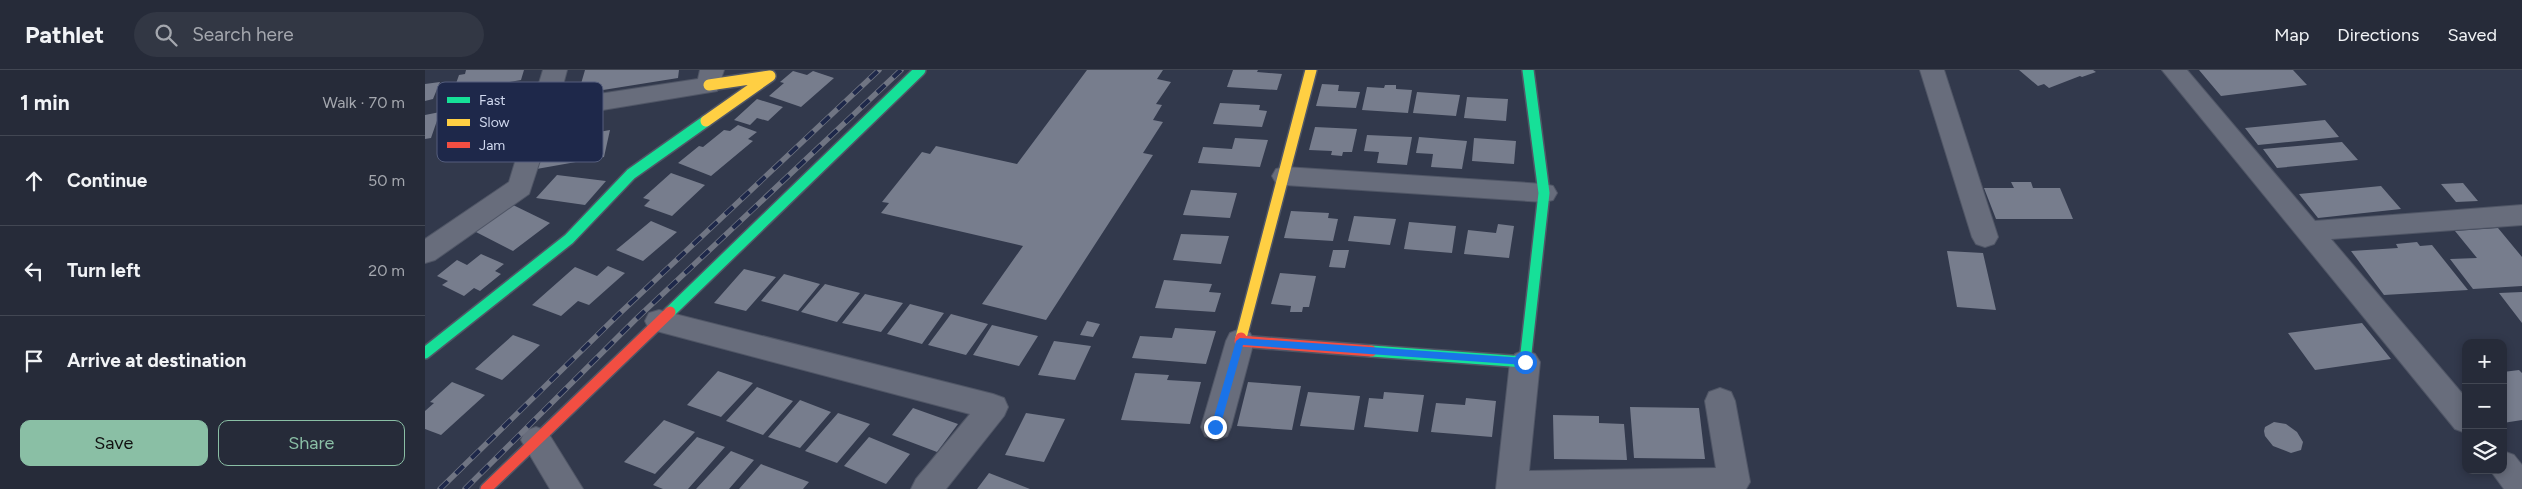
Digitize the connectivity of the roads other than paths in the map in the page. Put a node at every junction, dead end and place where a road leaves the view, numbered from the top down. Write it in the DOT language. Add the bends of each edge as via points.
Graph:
graph roads {
  1 [pos="920,70"];
  2 [pos="1311,70"];
  3 [pos="1528,70"];
  4 [pos="1932,70"];
  5 [pos="2174,70"];
  6 [pos="772,73"];
  7 [pos="710,77"];
  8 [pos="603,99"];
  9 [pos="528,162"];
  10 [pos="1285,176"];
  11 [pos="1544,193"];
  12 [pos="2522,216"];
  13 [pos="2308,231"];
  14 [pos="1985,237"];
  15 [pos="425,253"];
  16 [pos="659,322"];
  17 [pos="1240,341"];
  18 [pos="425,352"];
  19 [pos="1525,362"];
  20 [pos="1720,401"];
  21 [pos="2462,415"];
  22 [pos="1215,427"];
  23 [pos="536,440"];
  24 [pos="2507,470"];
  25 [pos="1512,487"];
  26 [pos="2522,487"];
  27 [pos="486,489"];
  28 [pos="567,489"];
  29 [pos="927,489"];
  1 -- 16 [label="street"];
  2 -- 10 [label="street"];
  3 -- 11 [label="street"];
  4 -- 14 [label="street"];
  5 -- 13 [label="street"];
  6 -- 7 [label="street"];
  6 -- 18 [label="street" via="631,174 569,239"];
  7 -- 8 [label="street"];
  9 -- 15 [label="street" via="520,187"];
  10 -- 11 [label="street"];
  10 -- 17 [label="street"];
  11 -- 19 [label="street"];
  12 -- 13 [label="street"];
  13 -- 21 [label="street"];
  16 -- 23 [label="street"];
  16 -- 29 [label="street" via="993,407"];
  17 -- 19 [label="street"];
  17 -- 22 [label="street"];
  19 -- 25 [label="street"];
  20 -- 25 [label="street" via="1734,482"];
  23 -- 27 [label="street"];
  23 -- 28 [label="street"];
  24 -- 26 [label="street"];
}
